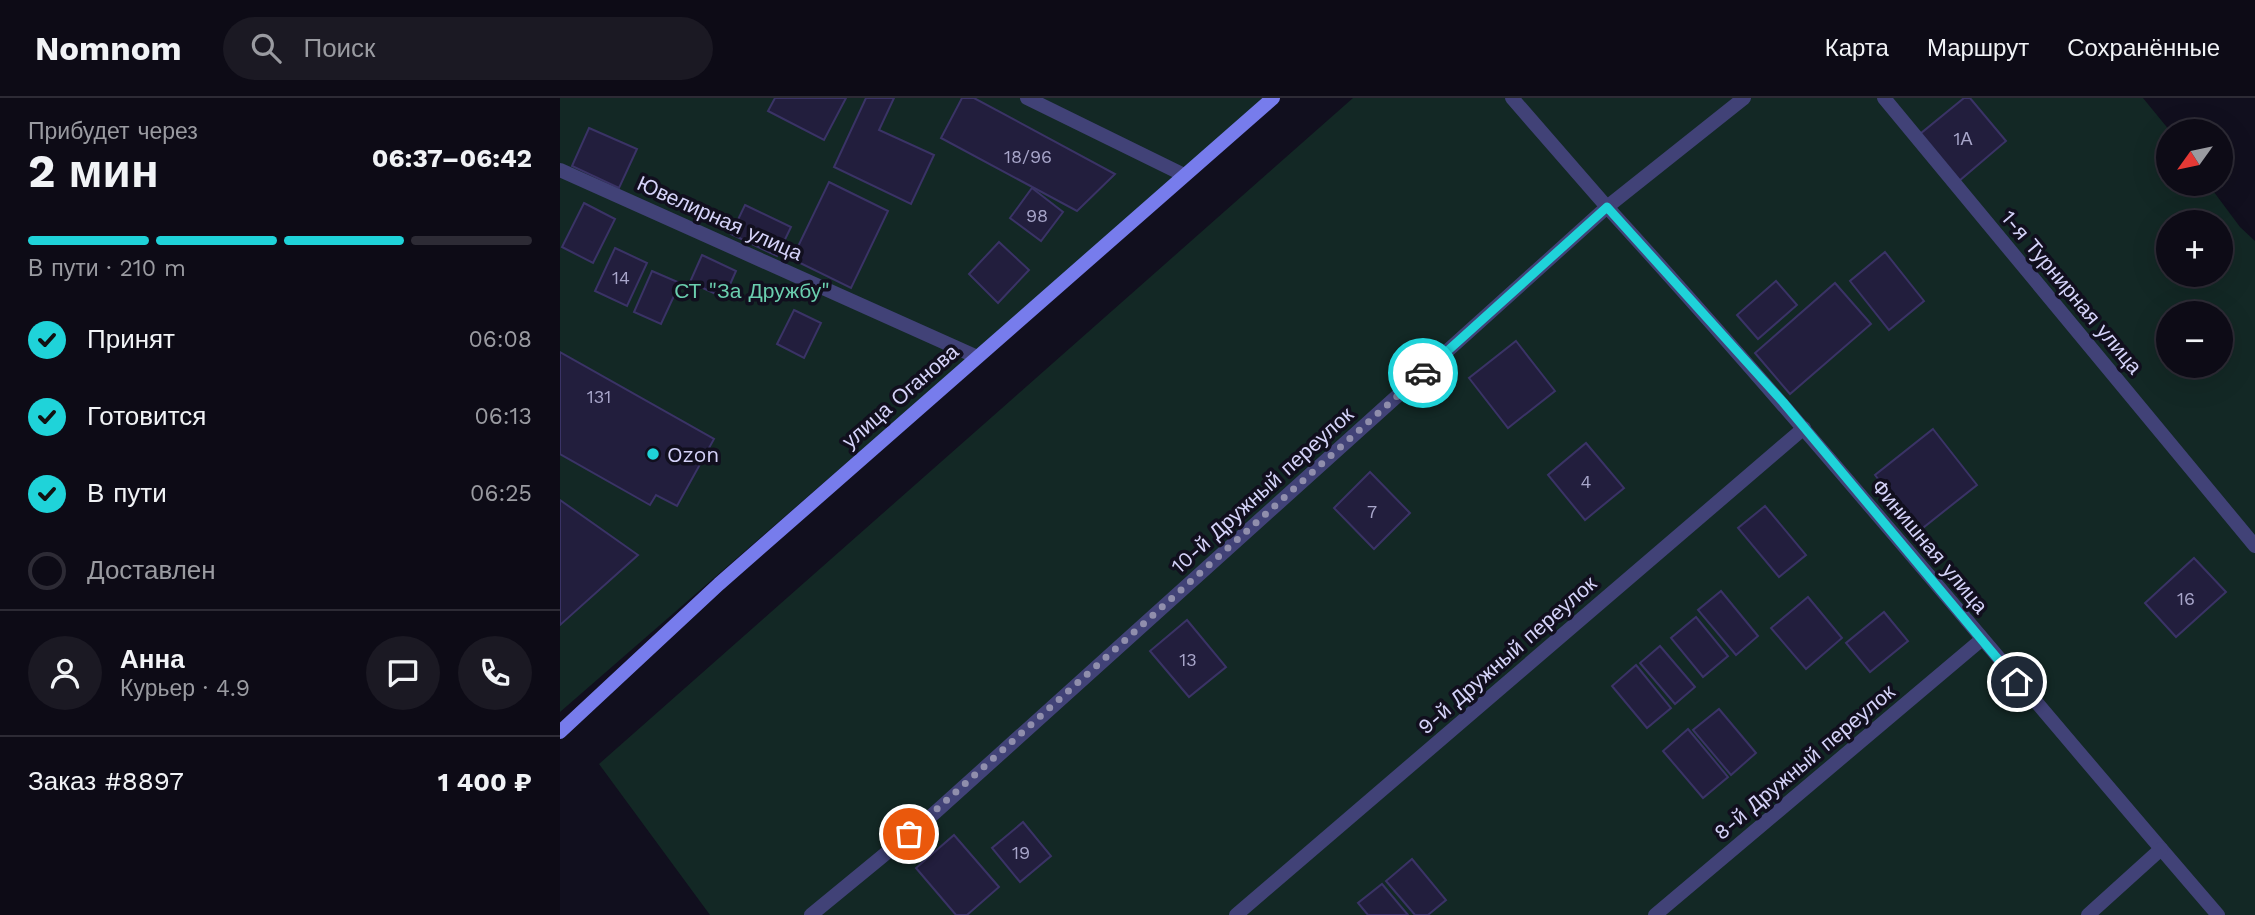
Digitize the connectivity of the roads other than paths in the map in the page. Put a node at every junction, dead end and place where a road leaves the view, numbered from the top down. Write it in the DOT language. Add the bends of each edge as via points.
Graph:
graph roads {
  1 [pos="1027,98"];
  2 [pos="1273,98"];
  3 [pos="1512,98"];
  4 [pos="1744,98"];
  5 [pos="1884,98"];
  6 [pos="560,170"];
  7 [pos="1184,175"];
  8 [pos="1607,207"];
  9 [pos="977,357"];
  10 [pos="1804,428"];
  11 [pos="2255,546"];
  12 [pos="1981,640"];
  13 [pos="560,732"];
  14 [pos="2161,849"];
  15 [pos="811,915"];
  16 [pos="1236,915"];
  17 [pos="1655,915"];
  18 [pos="2088,915"];
  19 [pos="2218,915"];
  1 -- 7 [label="street"];
  2 -- 7 [label="main road, улица Оганова"];
  3 -- 8 [label="street, Финишная улица"];
  4 -- 8 [label="street, 10-й Дружный переулок"];
  5 -- 11 [label="street, 1-я Турнирная улица"];
  6 -- 9 [label="street, Ювелирная улица"];
  7 -- 9 [label="main road, улица Оганова"];
  8 -- 10 [label="street, Финишная улица"];
  8 -- 15 [label="street, 10-й Дружный переулок" via="929,818"];
  9 -- 13 [label="main road, улица Оганова" via="719,584"];
  10 -- 12 [label="street, Финишная улица"];
  10 -- 16 [label="street, 9-й Дружный переулок"];
  12 -- 14 [label="street, Финишная улица"];
  12 -- 17 [label="street, 8-й Дружный переулок"];
  14 -- 18 [label="street"];
  14 -- 19 [label="street, Финишная улица"];
}
